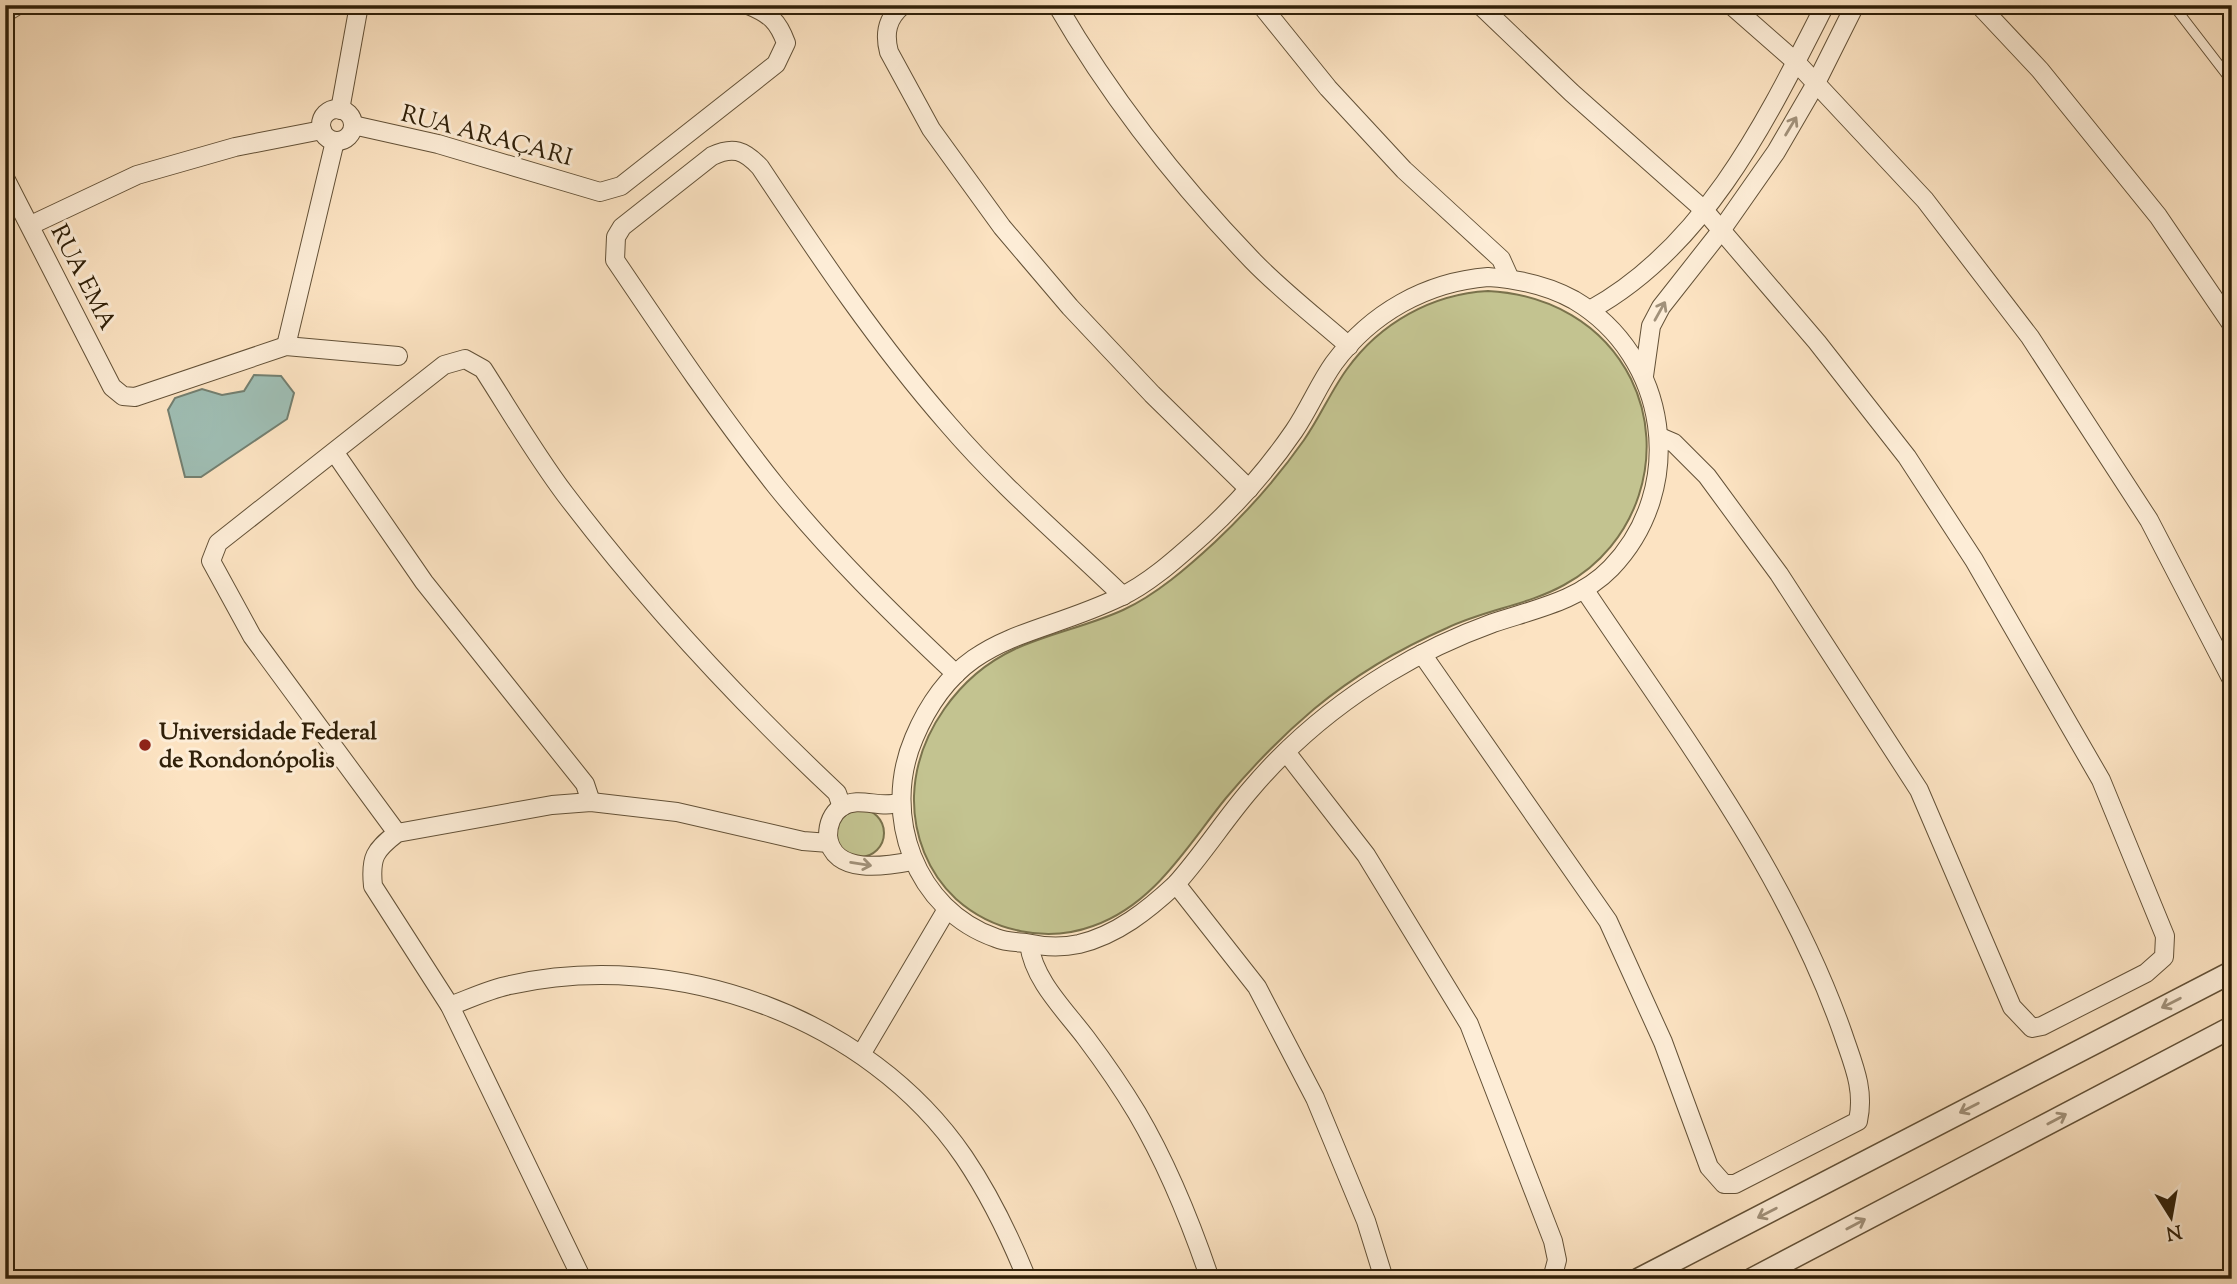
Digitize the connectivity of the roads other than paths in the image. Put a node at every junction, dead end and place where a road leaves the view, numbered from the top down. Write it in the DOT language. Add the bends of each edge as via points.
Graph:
graph roads {
  1 [pos="18,5"];
  2 [pos="359,5"];
  3 [pos="748,5"];
  4 [pos="903,5"];
  5 [pos="1057,5"];
  6 [pos="1261,5"];
  7 [pos="1480,5"];
  8 [pos="1731,5"];
  9 [pos="1825,5"];
  10 [pos="1855,5"];
  11 [pos="1979,5"];
  12 [pos="2173,5"];
  13 [pos="5,13"];
  14 [pos="1796,62"];
  15 [pos="2230,79"];
  16 [pos="1815,86"];
  17 [pos="340,110"];
  18 [pos="353,125"];
  19 [pos="328,136"];
  20 [pos="5,178"];
  21 [pos="1704,211"];
  22 [pos="31,225"];
  23 [pos="1720,232"];
  24 [pos="1510,279"];
  25 [pos="1590,310"];
  26 [pos="2232,325"];
  27 [pos="286,346"];
  28 [pos="1349,346"];
  29 [pos="398,356"];
  30 [pos="1644,376"];
  31 [pos="1660,437"];
  32 [pos="335,453"];
  33 [pos="1249,489"];
  34 [pos="1584,589"];
  35 [pos="1122,596"];
  36 [pos="1422,654"];
  37 [pos="956,674"];
  38 [pos="2232,680"];
  39 [pos="1286,752"];
  40 [pos="591,802"];
  41 [pos="900,803"];
  42 [pos="842,807"];
  43 [pos="397,833"];
  44 [pos="829,843"];
  45 [pos="913,860"];
  46 [pos="1176,884"];
  47 [pos="947,909"];
  48 [pos="1029,944"];
  49 [pos="2232,972"];
  50 [pos="450,1006"];
  51 [pos="2232,1027"];
  52 [pos="862,1054"];
  53 [pos="582,1279"];
  54 [pos="1027,1279"];
  55 [pos="1210,1279"];
  56 [pos="1384,1279"];
  57 [pos="1552,1279"];
  58 [pos="1639,1279"];
  59 [pos="1752,1279"];
  1 -- 13 [label="street"];
  2 -- 17 [label="street"];
  3 -- 18 [label="street, RUA ARAÇARI" via="771,15 780,27 786,43 776,64 621,186 608,191"];
  4 -- 33 [label="street" via="890,18 889,52 939,140 1002,227 1069,307"];
  5 -- 28 [label="street" via="1091,65 1171,171 1254,262"];
  6 -- 24 [label="street" via="1328,88 1404,170 1501,258"];
  7 -- 21 [label="street"];
  8 -- 14 [label="street"];
  9 -- 14 [label="street"];
  10 -- 16 [label="street"];
  11 -- 26 [label="street" via="2040,70 2158,216"];
  12 -- 15 [label="lane"];
  14 -- 16 [label="street"];
  14 -- 21 [label="street"];
  23 -- 16 [label="street, one-way"];
  16 -- 38 [label="street" via="1925,200 2031,337 2149,520"];
  17 -- 18 [label="street" via="349,115"];
  17 -- 19 [label="street" via="326,115"];
  18 -- 19 [label="street" via="346,139"];
  19 -- 22 [label="street" via="235,147 137,175"];
  19 -- 27 [label="street"];
  20 -- 22 [label="street, RUA EMA"];
  21 -- 23 [label="street"];
  21 -- 25 [label="street" via="1658,264"];
  22 -- 27 [label="street, RUA EMA" via="112,387 123,396 135,397"];
  30 -- 23 [label="street, one-way" via="1651,326 1661,307"];
  23 -- 31 [label="street" via="1818,342 1899,447 1974,560 2101,780 2165,936 2164,957 2146,973 2042,1026 2032,1028 2024,1023 2012,1007 1919,790 1779,574 1690,457"];
  24 -- 25 [label="street" via="1552,289"];
  24 -- 28 [label="street" via="1466,279 1426,290 1376,320"];
  25 -- 30 [label="street" via="1622,341"];
  27 -- 29 [label="street"];
  28 -- 33 [label="street" via="1295,430"];
  30 -- 31 [label="street"];
  31 -- 34 [label="street" via="1657,478 1645,518 1623,554"];
  32 -- 40 [label="street" via="424,582 585,785"];
  32 -- 42 [label="street" via="444,365 465,359 482,369 564,492 667,622 769,730 837,793"];
  32 -- 43 [label="street" via="218,543 211,561 252,636"];
  33 -- 35 [label="street" via="1185,551"];
  34 -- 36 [label="street" via="1564,601 1493,623"];
  34 -- 36 [label="street" via="1790,907 1834,1008 1861,1088 1858,1121 1735,1184 1724,1184 1709,1167 1663,1042 1608,921"];
  35 -- 37 [label="street" via="1013,636"];
  35 -- 37 [label="street" via="1014,495 949,425 830,273 760,167 750,156 725,149 622,227 616,237 615,260 699,384 777,487 872,594"];
  36 -- 39 [label="street" via="1356,694"];
  37 -- 41 [label="street" via="933,702 912,742"];
  39 -- 46 [label="street"];
  39 -- 57 [label="street" via="1366,855 1469,1024 1553,1241 1557,1260"];
  40 -- 43 [label="street"];
  40 -- 44 [label="street" via="677,812"];
  41 -- 42 [label="street" via="883,806 862,801"];
  41 -- 45 [label="street"];
  42 -- 44 [label="street" via="830,822"];
  43 -- 50 [label="street" via="374,856 373,886"];
  44 -- 45 [label="street, one-way" via="851,863 869,866"];
  45 -- 47 [label="street"];
  46 -- 48 [label="street" via="1137,917 1097,939 1058,947"];
  46 -- 56 [label="street" via="1257,987 1315,1098 1366,1221"];
  47 -- 48 [label="street" via="998,939"];
  47 -- 52 [label="street"];
  48 -- 55 [label="street" via="1044,983 1138,1114 1173,1185"];
  49 -- 58 [label="street, one-way"];
  50 -- 52 [label="street" via="509,985 573,976 649,976 731,993 798,1019"];
  50 -- 53 [label="street"];
  59 -- 51 [label="street, one-way"];
  52 -- 54 [label="street" via="922,1106 964,1156 1012,1240"];
}
